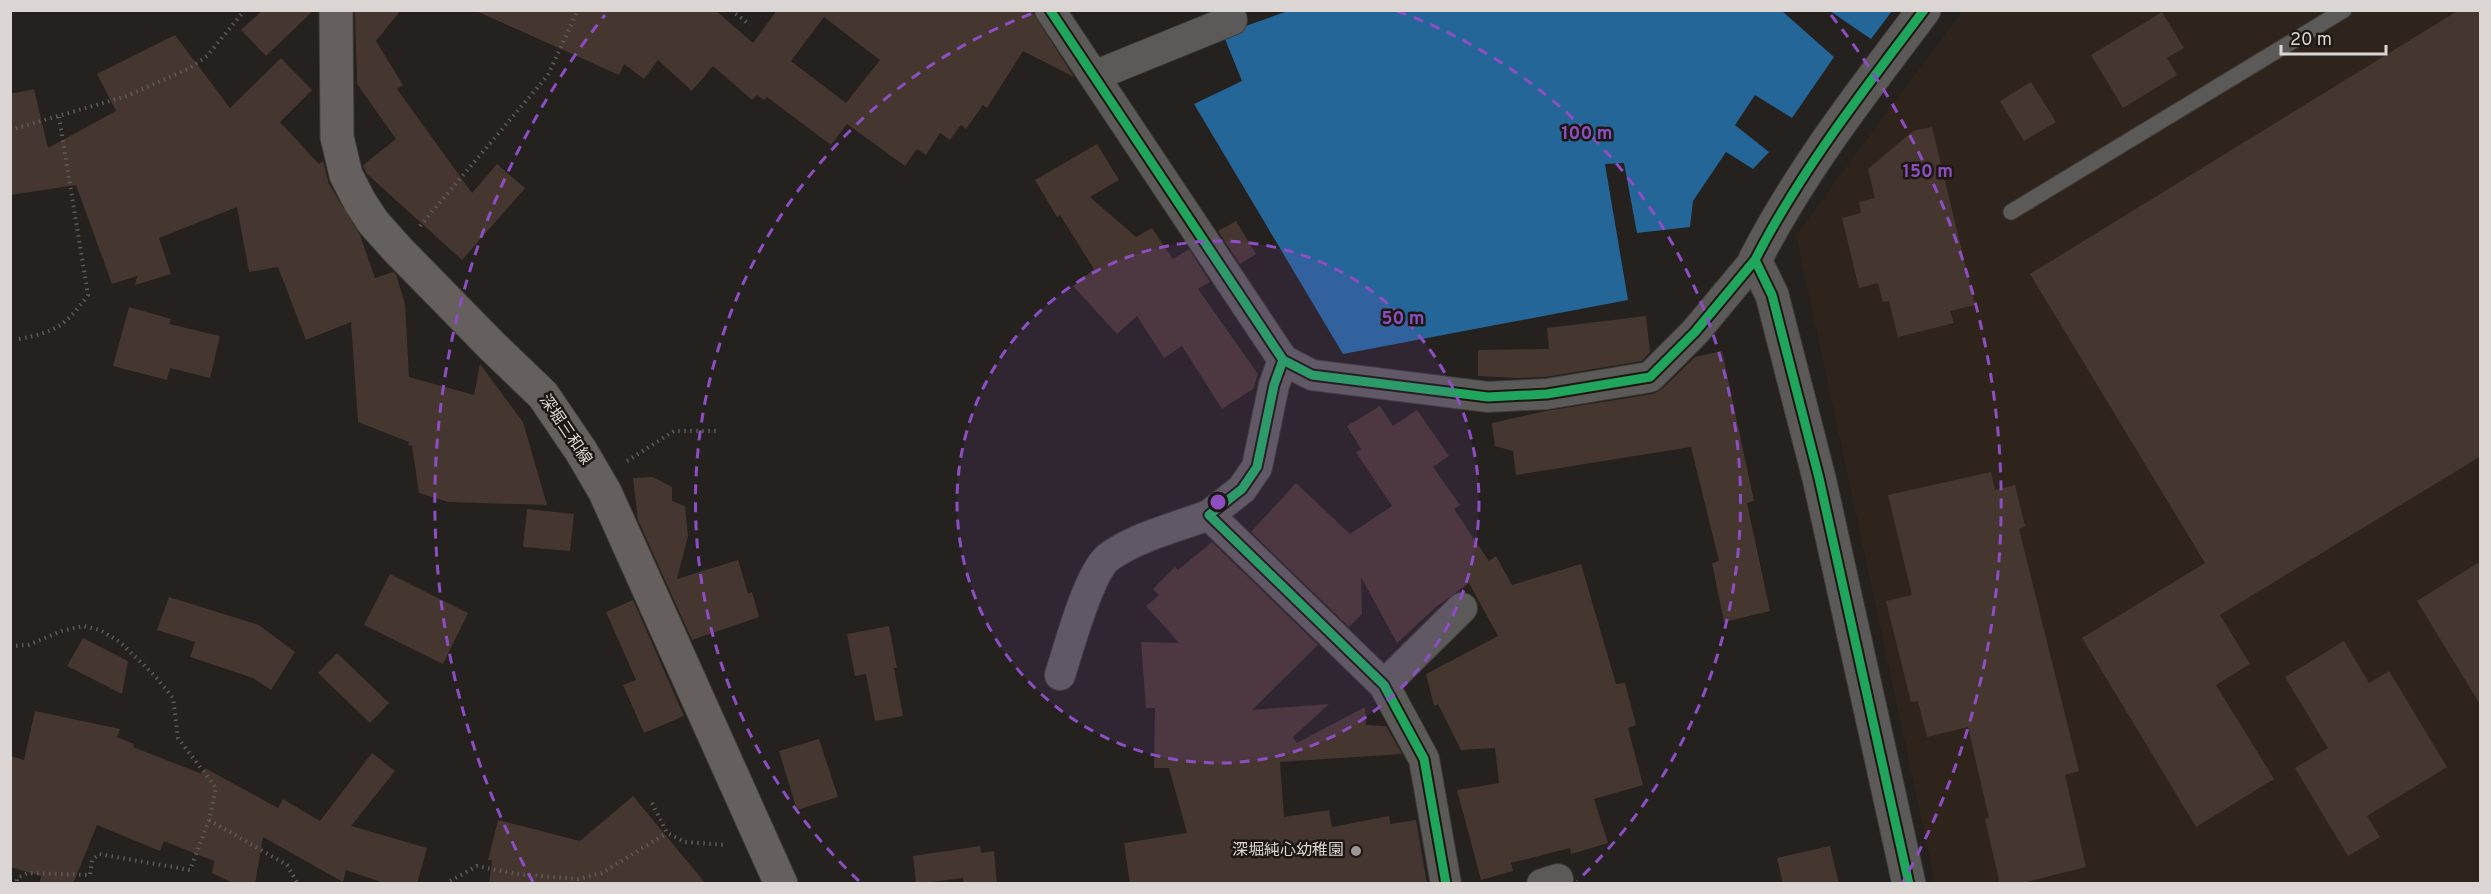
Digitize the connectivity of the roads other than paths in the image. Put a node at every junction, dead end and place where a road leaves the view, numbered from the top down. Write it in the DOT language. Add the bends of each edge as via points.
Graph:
graph roads {
  1 [pos="336,10"];
  2 [pos="1050,10"];
  3 [pos="1229,10"];
  4 [pos="1924,10"];
  5 [pos="2344,10"];
  6 [pos="1094,76"];
  7 [pos="2012,212"];
  8 [pos="1755,260"];
  9 [pos="1283,360"];
  10 [pos="1209,515"];
  11 [pos="1462,608"];
  12 [pos="1060,675"];
  13 [pos="1384,685"];
  14 [pos="781,884"];
  15 [pos="1446,884"];
  16 [pos="1909,884"];
  1 -- 14 [label="main road, 深堀三和線" via="337,137 346,175 373,222 543,395 598,480"];
  2 -- 6 [label="street"];
  3 -- 6 [label="street" via="1232,20"];
  4 -- 8 [label="street" via="1842,118 1778,214"];
  5 -- 7 [label="lane"];
  6 -- 9 [label="street"];
  8 -- 9 [label="street" via="1695,332 1650,377 1547,394 1488,398 1312,375"];
  8 -- 16 [label="street" via="1772,295 1819,478"];
  9 -- 10 [label="street" via="1257,467 1242,489"];
  10 -- 12 [label="street" via="1141,540 1108,557 1092,582"];
  10 -- 13 [label="street"];
  11 -- 13 [label="street"];
  13 -- 15 [label="street" via="1424,759"];
}
